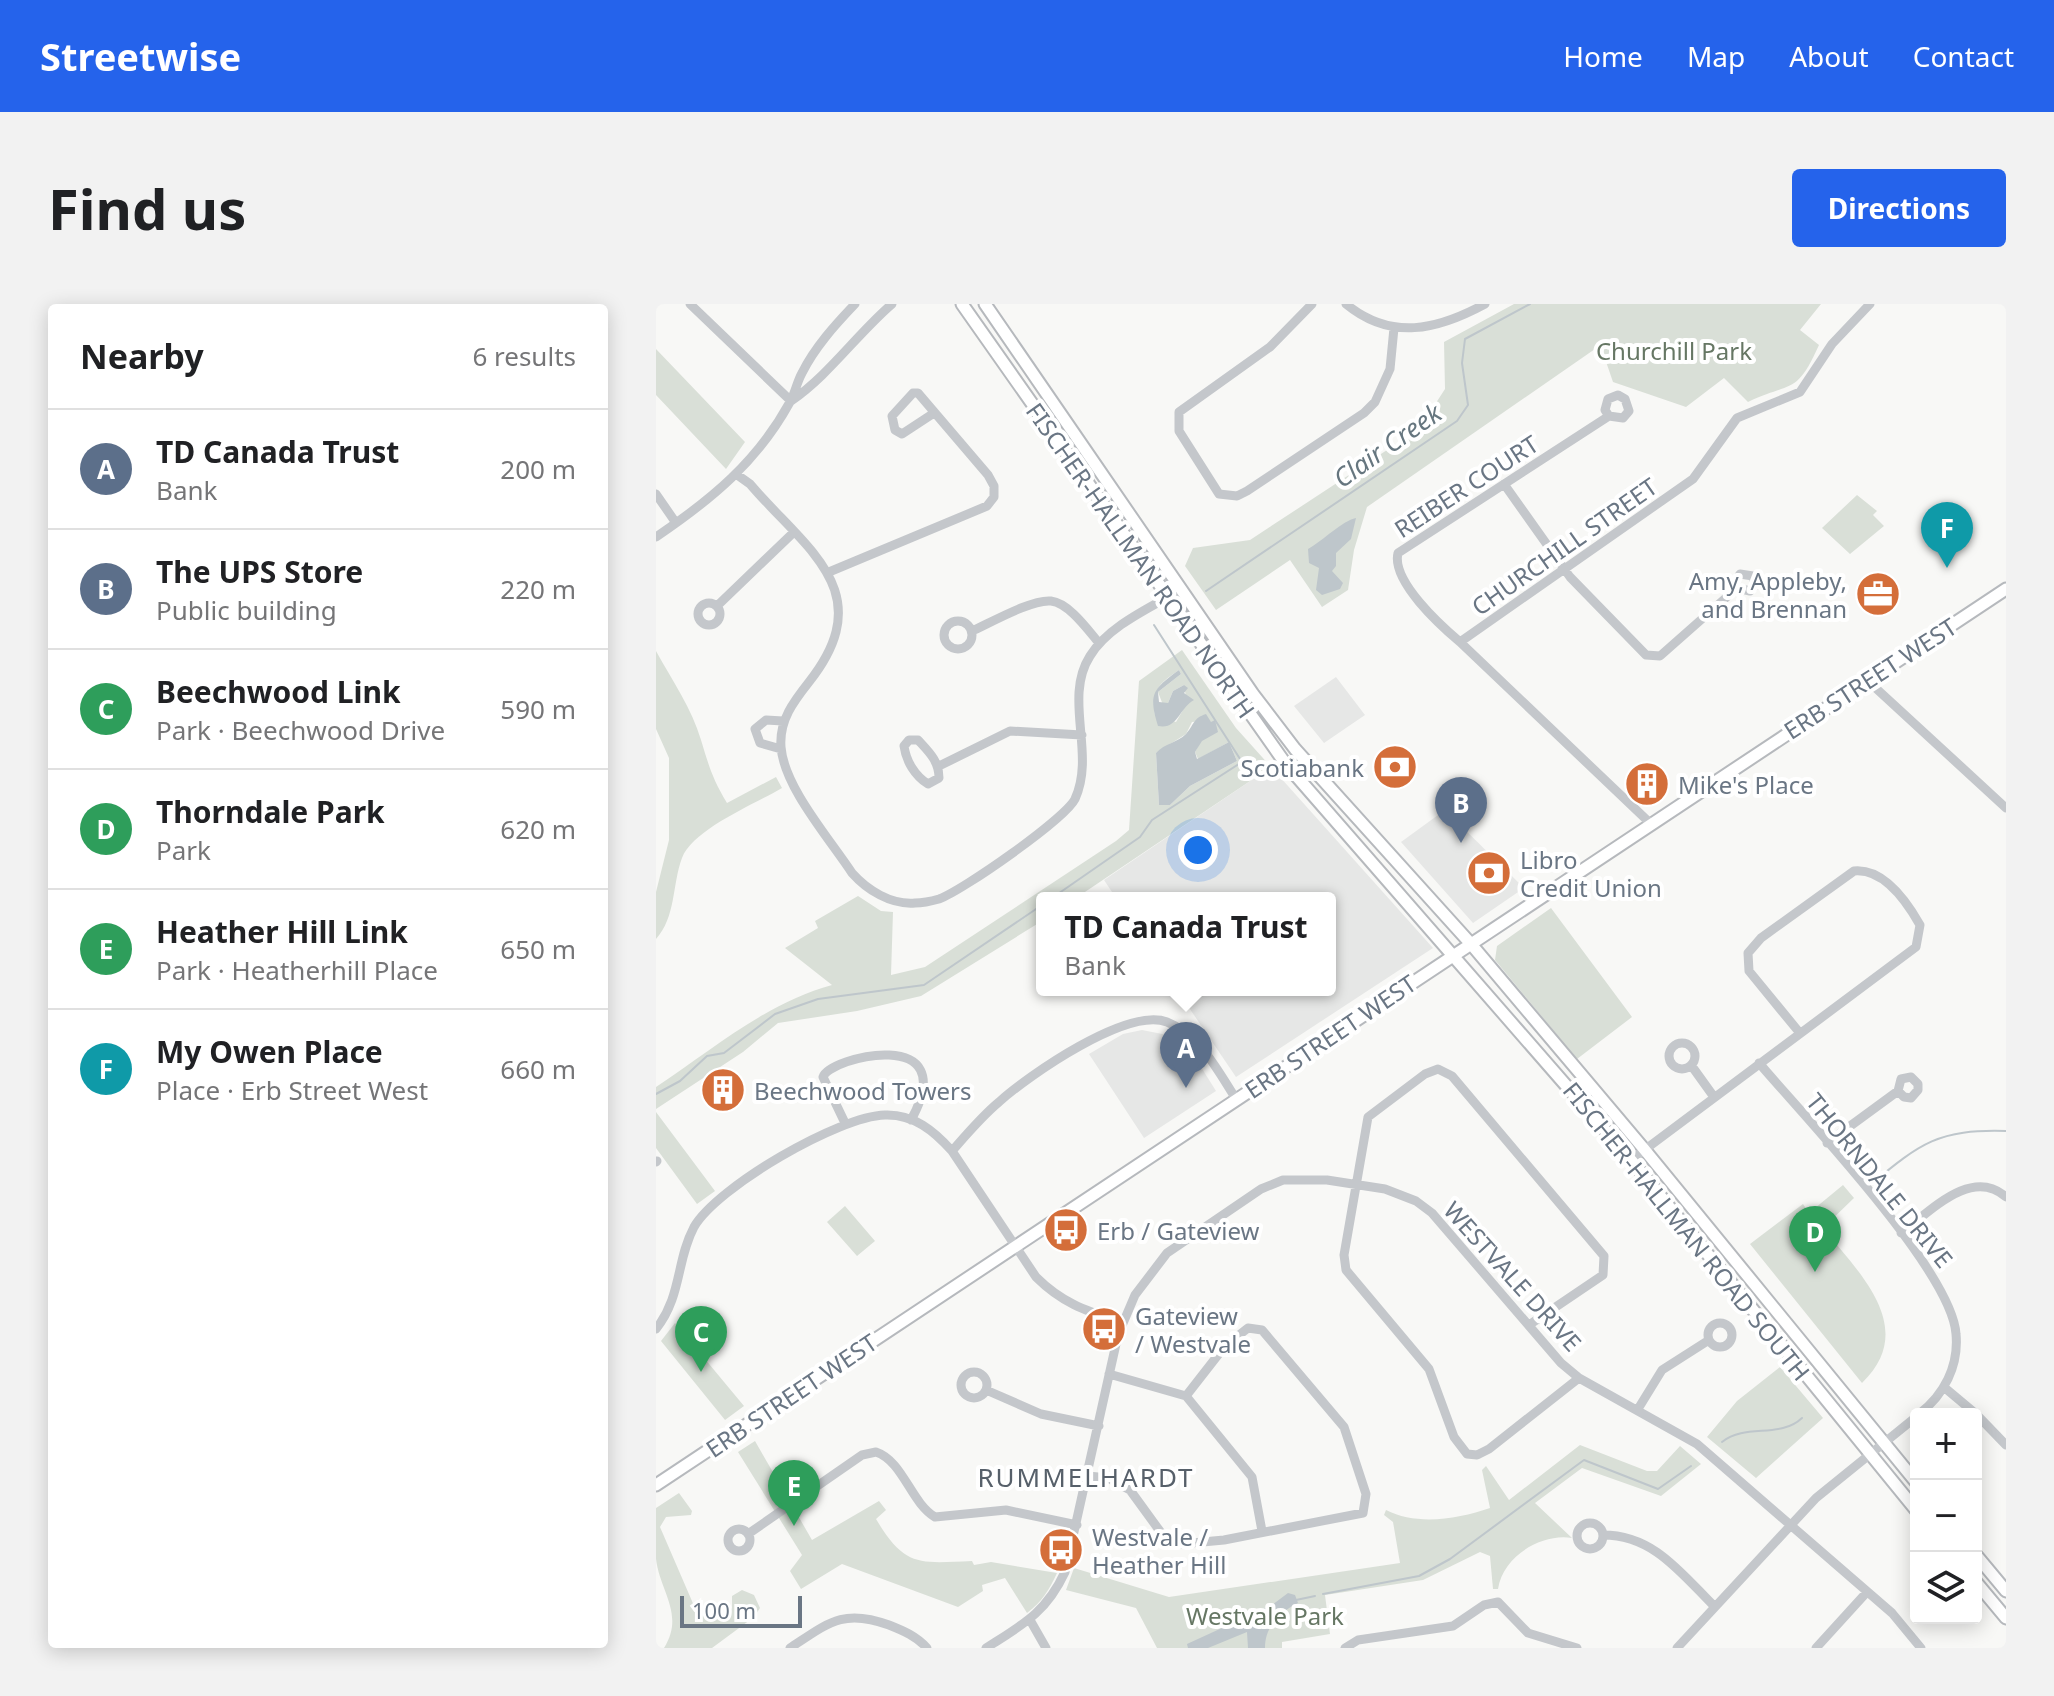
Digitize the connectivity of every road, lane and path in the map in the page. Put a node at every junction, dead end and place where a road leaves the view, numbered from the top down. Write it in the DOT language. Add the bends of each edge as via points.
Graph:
graph roads {
  1 [pos="690,304"];
  2 [pos="855,304"];
  3 [pos="892,304"];
  4 [pos="962,304"];
  5 [pos="985,304"];
  6 [pos="1312,304"];
  7 [pos="1346,304"];
  8 [pos="1485,304"];
  9 [pos="1870,304"];
  10 [pos="1394,328"];
  11 [pos="791,401"];
  12 [pos="934,413"];
  13 [pos="1609,416"];
  14 [pos="736,474"];
  15 [pos="1504,484"];
  16 [pos="656,494"];
  17 [pos="676,523"];
  18 [pos="794,532"];
  19 [pos="656,537"];
  20 [pos="1564,570"];
  21 [pos="829,572"];
  22 [pos="1737,588"];
  23 [pos="1182,589"];
  24 [pos="2006,589"];
  25 [pos="1166,598"];
  26 [pos="717,606"];
  27 [pos="972,631"];
  28 [pos="1460,642"];
  29 [pos="1099,643"];
  30 [pos="1868,681"];
  31 [pos="783,721"];
  32 [pos="1082,735"];
  33 [pos="781,749"];
  34 [pos="939,766"];
  35 [pos="2006,808"];
  36 [pos="1650,823"];
  37 [pos="1471,944"];
  38 [pos="1455,954"];
  39 [pos="1799,1032"];
  40 [pos="1759,1063"];
  41 [pos="1691,1065"];
  42 [pos="1898,1091"];
  43 [pos="1714,1097"];
  44 [pos="1236,1099"];
  45 [pos="911,1120"];
  46 [pos="845,1123"];
  47 [pos="1827,1143"];
  48 [pos="1644,1149"];
  49 [pos="952,1151"];
  50 [pos="1631,1160"];
  51 [pos="1356,1185"];
  52 [pos="2006,1197"];
  53 [pos="1901,1233"];
  54 [pos="1015,1245"];
  55 [pos="1123,1323"];
  56 [pos="1529,1325"];
  57 [pos="656,1329"];
  58 [pos="1709,1340"];
  59 [pos="1109,1374"];
  60 [pos="1579,1378"];
  61 [pos="1945,1388"];
  62 [pos="986,1390"];
  63 [pos="1186,1396"];
  64 [pos="1925,1408"];
  65 [pos="1969,1408"];
  66 [pos="1638,1409"];
  67 [pos="1982,1420"];
  68 [pos="1910,1421"];
  69 [pos="1099,1426"];
  70 [pos="1883,1443"];
  71 [pos="2006,1445"];
  72 [pos="1869,1453"];
  73 [pos="1088,1476"];
  74 [pos="1914,1480"];
  75 [pos="656,1485"];
  76 [pos="1910,1503"];
  77 [pos="1790,1524"];
  78 [pos="1077,1525"];
  79 [pos="1262,1531"];
  80 [pos="748,1534"];
  81 [pos="1603,1535"];
  82 [pos="1982,1562"];
  83 [pos="1982,1589"];
  84 [pos="2006,1591"];
  85 [pos="1867,1592"];
  86 [pos="1714,1606"];
  87 [pos="2006,1618"];
  88 [pos="1030,1620"];
  89 [pos="790,1648"];
  90 [pos="927,1648"];
  91 [pos="986,1648"];
  92 [pos="1046,1648"];
  93 [pos="1345,1648"];
  94 [pos="1577,1648"];
  95 [pos="1677,1648"];
  96 [pos="1816,1648"];
  97 [pos="1921,1648"];
  1 -- 11 [label="street"];
  2 -- 11 [label="street" via="802,372"];
  3 -- 11 [label="street"];
  4 -- 25 [label="main road, FISCHER-HALLMAN ROAD NORTH"];
  5 -- 23 [label="main road, FISCHER-HALLMAN ROAD NORTH"];
  6 -- 10 [label="street" via="1270,347 1179,412 1179,431 1219,494 1247,491 1364,413 1384,387"];
  7 -- 10 [label="street" via="1362,317"];
  8 -- 10 [label="street" via="1428,328"];
  9 -- 20 [label="street, CHURCHILL STREET" via="1832,344 1800,392 1737,418 1693,479"];
  11 -- 14 [label="street"];
  12 -- 12 [label="street" via="913,393 892,422 902,434"];
  12 -- 21 [label="street" via="988,475 994,497 987,506"];
  13 -- 15 [label="street, REIBER COURT"];
  14 -- 17 [label="street" via="706,504"];
  14 -- 18 [label="street"];
  15 -- 20 [label="street"];
  15 -- 28 [label="street, REIBER COURT" via="1398,553 1398,567 1419,601"];
  16 -- 17 [label="street"];
  17 -- 19 [label="street"];
  18 -- 21 [label="street"];
  18 -- 26 [label="street"];
  20 -- 22 [label="street" via="1653,657"];
  20 -- 28 [label="street, CHURCHILL STREET"];
  21 -- 31 [label="street" via="838,596 833,641"];
  23 -- 25 [label="street"];
  23 -- 37 [label="main road, FISCHER-HALLMAN ROAD NORTH" via="1295,749"];
  24 -- 30 [label="main road, ERB STREET WEST"];
  25 -- 29 [label="street"];
  25 -- 38 [label="main road, FISCHER-HALLMAN ROAD NORTH" via="1285,763"];
  27 -- 29 [label="street" via="1051,601"];
  28 -- 36 [label="street, CHURCHILL STREET"];
  29 -- 32 [label="street" via="1081,673"];
  30 -- 35 [label="street"];
  30 -- 36 [label="main road, ERB STREET WEST"];
  31 -- 33 [label="street"];
  31 -- 33 [label="street" via="766,720 755,729 760,743"];
  32 -- 33 [label="street" via="1081,782 1065,814 947,895 913,904 873,892 852,873 792,782"];
  32 -- 34 [label="street" via="1010,731"];
  34 -- 34 [label="street" via="918,740 904,746 911,765 928,784 939,778"];
  36 -- 37 [label="main road, ERB STREET WEST"];
  37 -- 38 [label="main road, ERB STREET WEST"];
  37 -- 48 [label="main road, FISCHER-HALLMAN ROAD SOUTH"];
  38 -- 44 [label="main road, ERB STREET WEST"];
  38 -- 50 [label="main road, FISCHER-HALLMAN ROAD SOUTH"];
  39 -- 39 [label="street" via="1908,955 1921,938 1915,917 1873,872 1854,871 1748,953 1749,971"];
  39 -- 40 [label="street"];
  40 -- 43 [label="street"];
  40 -- 47 [label="street, THORNDALE DRIVE"];
  41 -- 43 [label="street"];
  42 -- 47 [label="street"];
  43 -- 48 [label="street"];
  44 -- 49 [label="street" via="1197,1042 1167,1022 1133,1020 1103,1033 1001,1099"];
  44 -- 54 [label="main road, ERB STREET WEST"];
  45 -- 46 [label="street" via="887,1115"];
  45 -- 46 [label="street" via="926,1080 907,1056 891,1055 832,1064 824,1071"];
  45 -- 49 [label="street" via="938,1135"];
  46 -- 57 [label="street" via="778,1160 704,1213 687,1244 669,1312"];
  47 -- 53 [label="street, THORNDALE DRIVE"];
  48 -- 50 [label="street"];
  48 -- 70 [label="main road, FISCHER-HALLMAN ROAD SOUTH"];
  49 -- 54 [label="street"];
  50 -- 72 [label="main road, FISCHER-HALLMAN ROAD SOUTH"];
  51 -- 55 [label="street, WESTVALE DRIVE" via="1303,1178 1261,1189 1167,1253 1142,1284"];
  51 -- 56 [label="street, WESTVALE DRIVE" via="1399,1194 1432,1213"];
  51 -- 56 [label="street" via="1365,1129 1374,1109 1432,1071 1452,1076 1606,1262 1597,1280"];
  51 -- 60 [label="street" via="1346,1270 1429,1369 1462,1450 1482,1454"];
  52 -- 53 [label="street" via="1982,1185 1965,1189"];
  53 -- 61 [label="street, THORNDALE DRIVE" via="1939,1284 1956,1332"];
  54 -- 55 [label="street" via="1053,1294 1083,1312"];
  54 -- 75 [label="main road, ERB STREET WEST"];
  55 -- 59 [label="street, WESTVALE DRIVE"];
  56 -- 60 [label="street, WESTVALE DRIVE"];
  58 -- 66 [label="street" via="1662,1370"];
  59 -- 63 [label="street"];
  59 -- 69 [label="street, WESTVALE DRIVE"];
  60 -- 66 [label="street, WESTVALE DRIVE"];
  61 -- 64 [label="street"];
  61 -- 65 [label="street"];
  62 -- 69 [label="street" via="1041,1414"];
  63 -- 79 [label="street" via="1252,1477"];
  63 -- 79 [label="street" via="1225,1346 1242,1331 1256,1328 1344,1427 1366,1494 1363,1513"];
  66 -- 77 [label="street, WESTVALE DRIVE" via="1697,1444"];
  67 -- 71 [label="street"];
  68 -- 70 [label="street"];
  69 -- 73 [label="street, WESTVALE DRIVE"];
  70 -- 72 [label="street"];
  70 -- 74 [label="main road, FISCHER-HALLMAN ROAD SOUTH"];
  72 -- 76 [label="main road, FISCHER-HALLMAN ROAD SOUTH"];
  72 -- 77 [label="street"];
  73 -- 78 [label="street, WESTVALE DRIVE"];
  73 -- 79 [label="street" via="1108,1478 1130,1490 1171,1541 1192,1544"];
  77 -- 85 [label="street, WESTVALE DRIVE"];
  77 -- 86 [label="street"];
  78 -- 80 [label="street" via="1006,1510 935,1517 876,1452 862,1455"];
  78 -- 88 [label="street, WESTVALE DRIVE" via="1054,1598"];
  81 -- 86 [label="street" via="1624,1535 1649,1544"];
  82 -- 84 [label="main road"];
  83 -- 87 [label="main road"];
  85 -- 96 [label="street"];
  85 -- 97 [label="street, WESTVALE DRIVE"];
  86 -- 95 [label="street"];
  88 -- 91 [label="street, WESTVALE DRIVE"];
  88 -- 92 [label="street"];
  89 -- 90 [label="street" via="826,1624 856,1616 909,1633"];
  93 -- 94 [label="street" via="1358,1640 1453,1626 1498,1602 1528,1633"];
}
